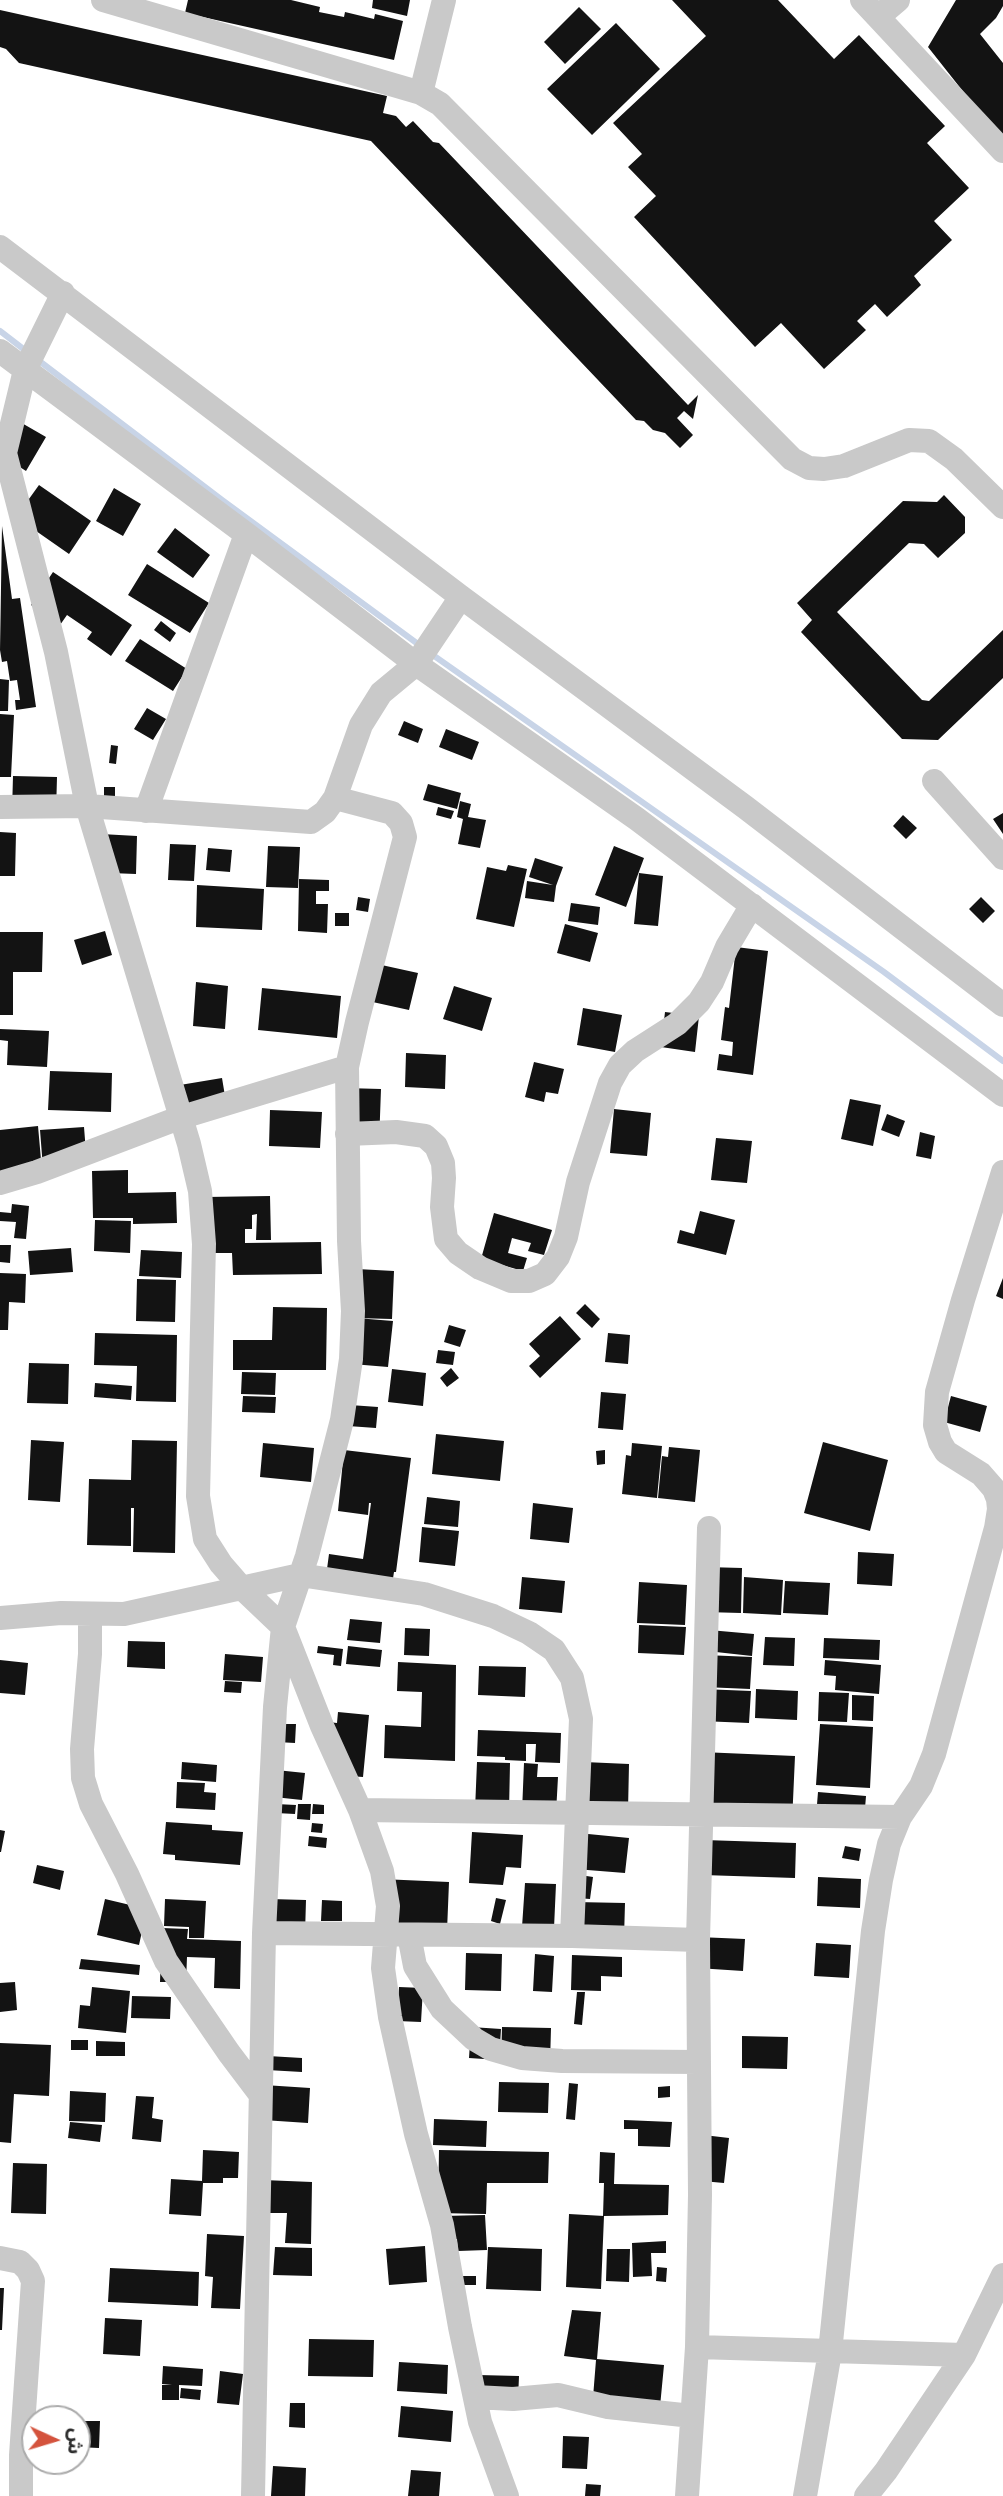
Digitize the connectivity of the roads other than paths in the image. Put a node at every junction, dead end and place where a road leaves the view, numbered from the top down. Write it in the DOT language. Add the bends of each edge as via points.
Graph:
graph roads {
  1 [pos="103,0"];
  2 [pos="444,0"];
  3 [pos="898,0"];
  4 [pos="161,8"];
  5 [pos="870,9"];
  6 [pos="421,93"];
  7 [pos="1003,151"];
  8 [pos="0,247"];
  9 [pos="63,293"];
  10 [pos="0,351"];
  11 [pos="25,370"];
  12 [pos="2,458"];
  13 [pos="1003,507"];
  14 [pos="246,534"];
  15 [pos="461,597"];
  16 [pos="416,664"];
  17 [pos="934,781"];
  18 [pos="335,798"];
  19 [pos="87,806"];
  20 [pos="0,807"];
  21 [pos="146,811"];
  22 [pos="1003,858"];
  23 [pos="752,905"];
  24 [pos="1003,1006"];
  25 [pos="348,1067"];
  26 [pos="1003,1095"];
  27 [pos="179,1118"];
  28 [pos="347,1134"];
  29 [pos="1003,1172"];
  30 [pos="0,1183"];
  31 [pos="709,1528"];
  32 [pos="300,1575"];
  33 [pos="241,1587"];
  34 [pos="90,1614"];
  35 [pos="0,1618"];
  36 [pos="284,1627"];
  37 [pos="360,1810"];
  38 [pos="577,1813"];
  39 [pos="701,1815"];
  40 [pos="900,1817"];
  41 [pos="264,1933"];
  42 [pos="397,1934"];
  43 [pos="572,1936"];
  44 [pos="698,1940"];
  45 [pos="699,2062"];
  46 [pos="260,2094"];
  47 [pos="0,2258"];
  48 [pos="1003,2275"];
  49 [pos="697,2347"];
  50 [pos="830,2352"];
  51 [pos="964,2355"];
  52 [pos="475,2397"];
  53 [pos="692,2416"];
  54 [pos="21,2496"];
  55 [pos="253,2496"];
  56 [pos="508,2496"];
  57 [pos="687,2496"];
  58 [pos="805,2496"];
  59 [pos="866,2496"];
  1 -- 4 [label="street"];
  2 -- 6 [label="street"];
  3 -- 5 [label="street"];
  4 -- 6 [label="street"];
  5 -- 7 [label="street"];
  6 -- 13 [label="street" via="440,104 792,459 809,468 824,469 844,466 909,440 929,441"];
  8 -- 9 [label="street"];
  9 -- 11 [label="street"];
  9 -- 15 [label="street"];
  10 -- 11 [label="street"];
  11 -- 12 [label="street"];
  11 -- 14 [label="street"];
  12 -- 19 [label="street" via="56,652"];
  14 -- 16 [label="street"];
  14 -- 21 [label="street"];
  15 -- 16 [label="street"];
  15 -- 24 [label="street"];
  16 -- 18 [label="street" via="382,693 361,725"];
  16 -- 23 [label="street"];
  17 -- 22 [label="street"];
  18 -- 21 [label="street" via="311,822"];
  18 -- 25 [label="street" via="392,813 405,837"];
  19 -- 20 [label="street"];
  19 -- 21 [label="street"];
  19 -- 27 [label="street"];
  23 -- 26 [label="street"];
  23 -- 28 [label="street" via="699,1002 620,1065 578,1182 566,1237 545,1274 529,1281 511,1281 458,1253 446,1239 443,1163 436,1146 425,1136"];
  25 -- 27 [label="street"];
  25 -- 28 [label="street"];
  27 -- 30 [label="street"];
  27 -- 33 [label="street" via="200,1191 204,1244 200,1515 205,1539"];
  28 -- 32 [label="street" via="354,1311 351,1359 342,1420"];
  29 -- 40 [label="street" via="937,1392 935,1425 946,1452 981,1474 994,1489 999,1509 996,1528 934,1754 921,1786"];
  31 -- 39 [label="street"];
  32 -- 33 [label="street"];
  32 -- 36 [label="street"];
  32 -- 38 [label="street" via="424,1594 493,1616 554,1650 572,1678 581,1719"];
  33 -- 34 [label="street" via="124,1614"];
  33 -- 36 [label="street"];
  34 -- 35 [label="street"];
  34 -- 46 [label="street" via="82,1749 83,1778 91,1804 166,1961"];
  36 -- 37 [label="street"];
  36 -- 41 [label="street" via="275,1707"];
  37 -- 38 [label="street"];
  37 -- 42 [label="street" via="382,1871"];
  38 -- 39 [label="street"];
  38 -- 43 [label="street"];
  39 -- 40 [label="street"];
  39 -- 44 [label="street"];
  40 -- 50 [label="street" via="887,1856 873,1931"];
  41 -- 42 [label="street"];
  41 -- 46 [label="street"];
  42 -- 43 [label="street"];
  42 -- 45 [label="street" via="442,2009 491,2049 522,2058 562,2061"];
  42 -- 52 [label="street" via="383,1968 390,2017 442,2225"];
  43 -- 44 [label="street"];
  44 -- 45 [label="street"];
  45 -- 49 [label="street"];
  46 -- 55 [label="street"];
  47 -- 54 [label="street" via="20,2262 33,2281"];
  48 -- 51 [label="street"];
  49 -- 50 [label="street"];
  49 -- 53 [label="street"];
  50 -- 51 [label="street"];
  50 -- 58 [label="street"];
  51 -- 59 [label="street"];
  52 -- 53 [label="street" via="558,2395 608,2407"];
  52 -- 56 [label="street"];
  53 -- 57 [label="street"];
}
